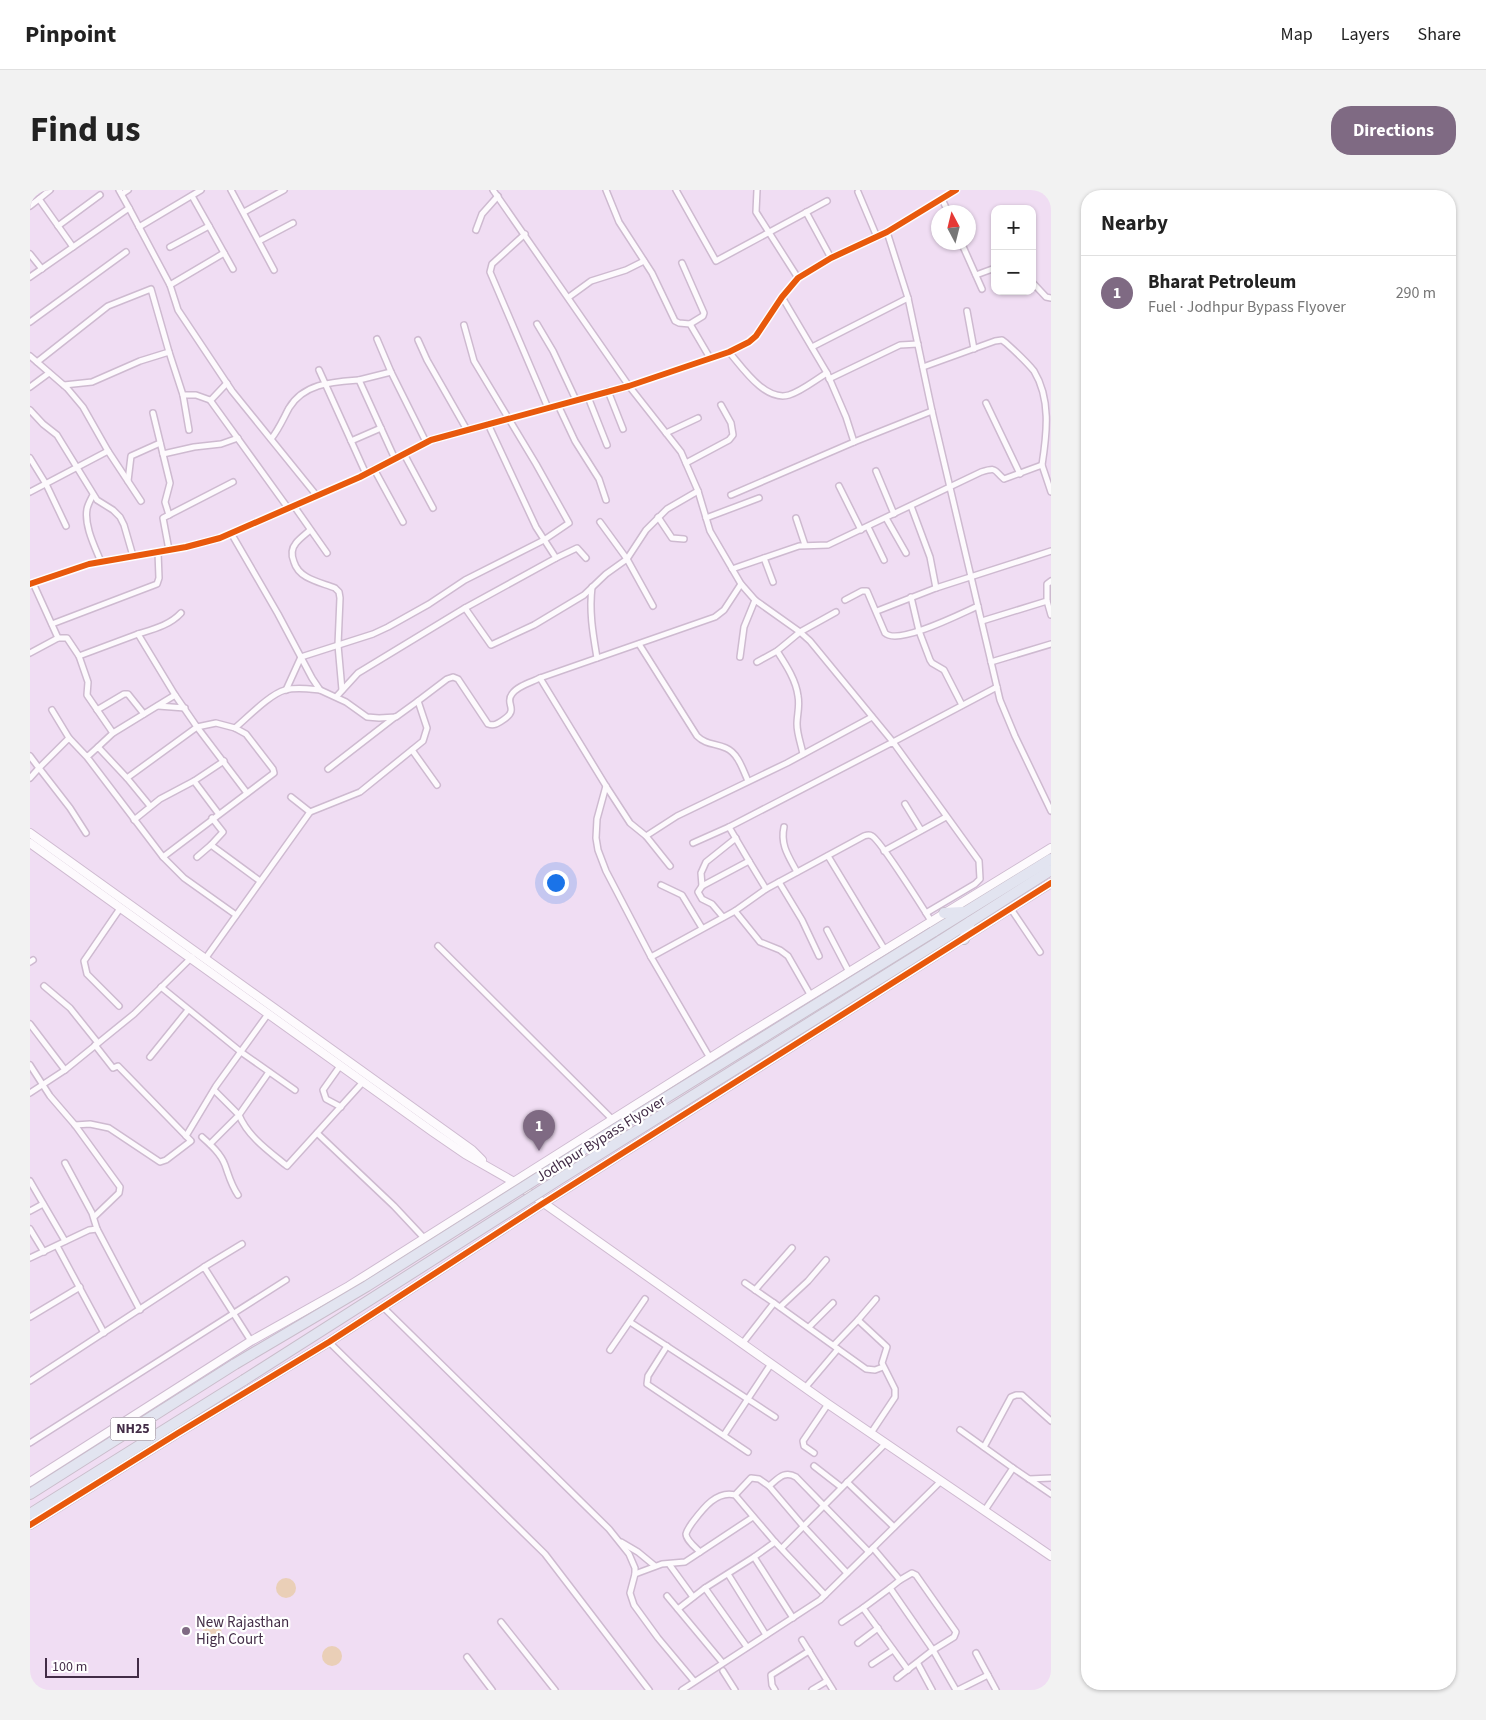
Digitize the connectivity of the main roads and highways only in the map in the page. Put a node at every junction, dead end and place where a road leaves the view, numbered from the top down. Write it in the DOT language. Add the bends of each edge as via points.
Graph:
graph roads {
  1 [pos="1051,859"];
  2 [pos="1051,870"];
  3 [pos="965,912"];
  4 [pos="944,913"];
  5 [pos="970,922"];
  6 [pos="964,939"];
  7 [pos="30,1494"];
  8 [pos="30,1514"];
  1 -- 3 [label="highway, NH25"];
  2 -- 5 [label="highway, NH25"];
  3 -- 4 [label="highway"];
  3 -- 7 [label="highway, Jodhpur Bypass Flyover / NH25, bridge" via="932,927 374,1281 235,1364"];
  5 -- 6 [label="highway"];
  5 -- 8 [label="highway, Jodhpur Bypass Flyover / NH25, bridge"];
}
